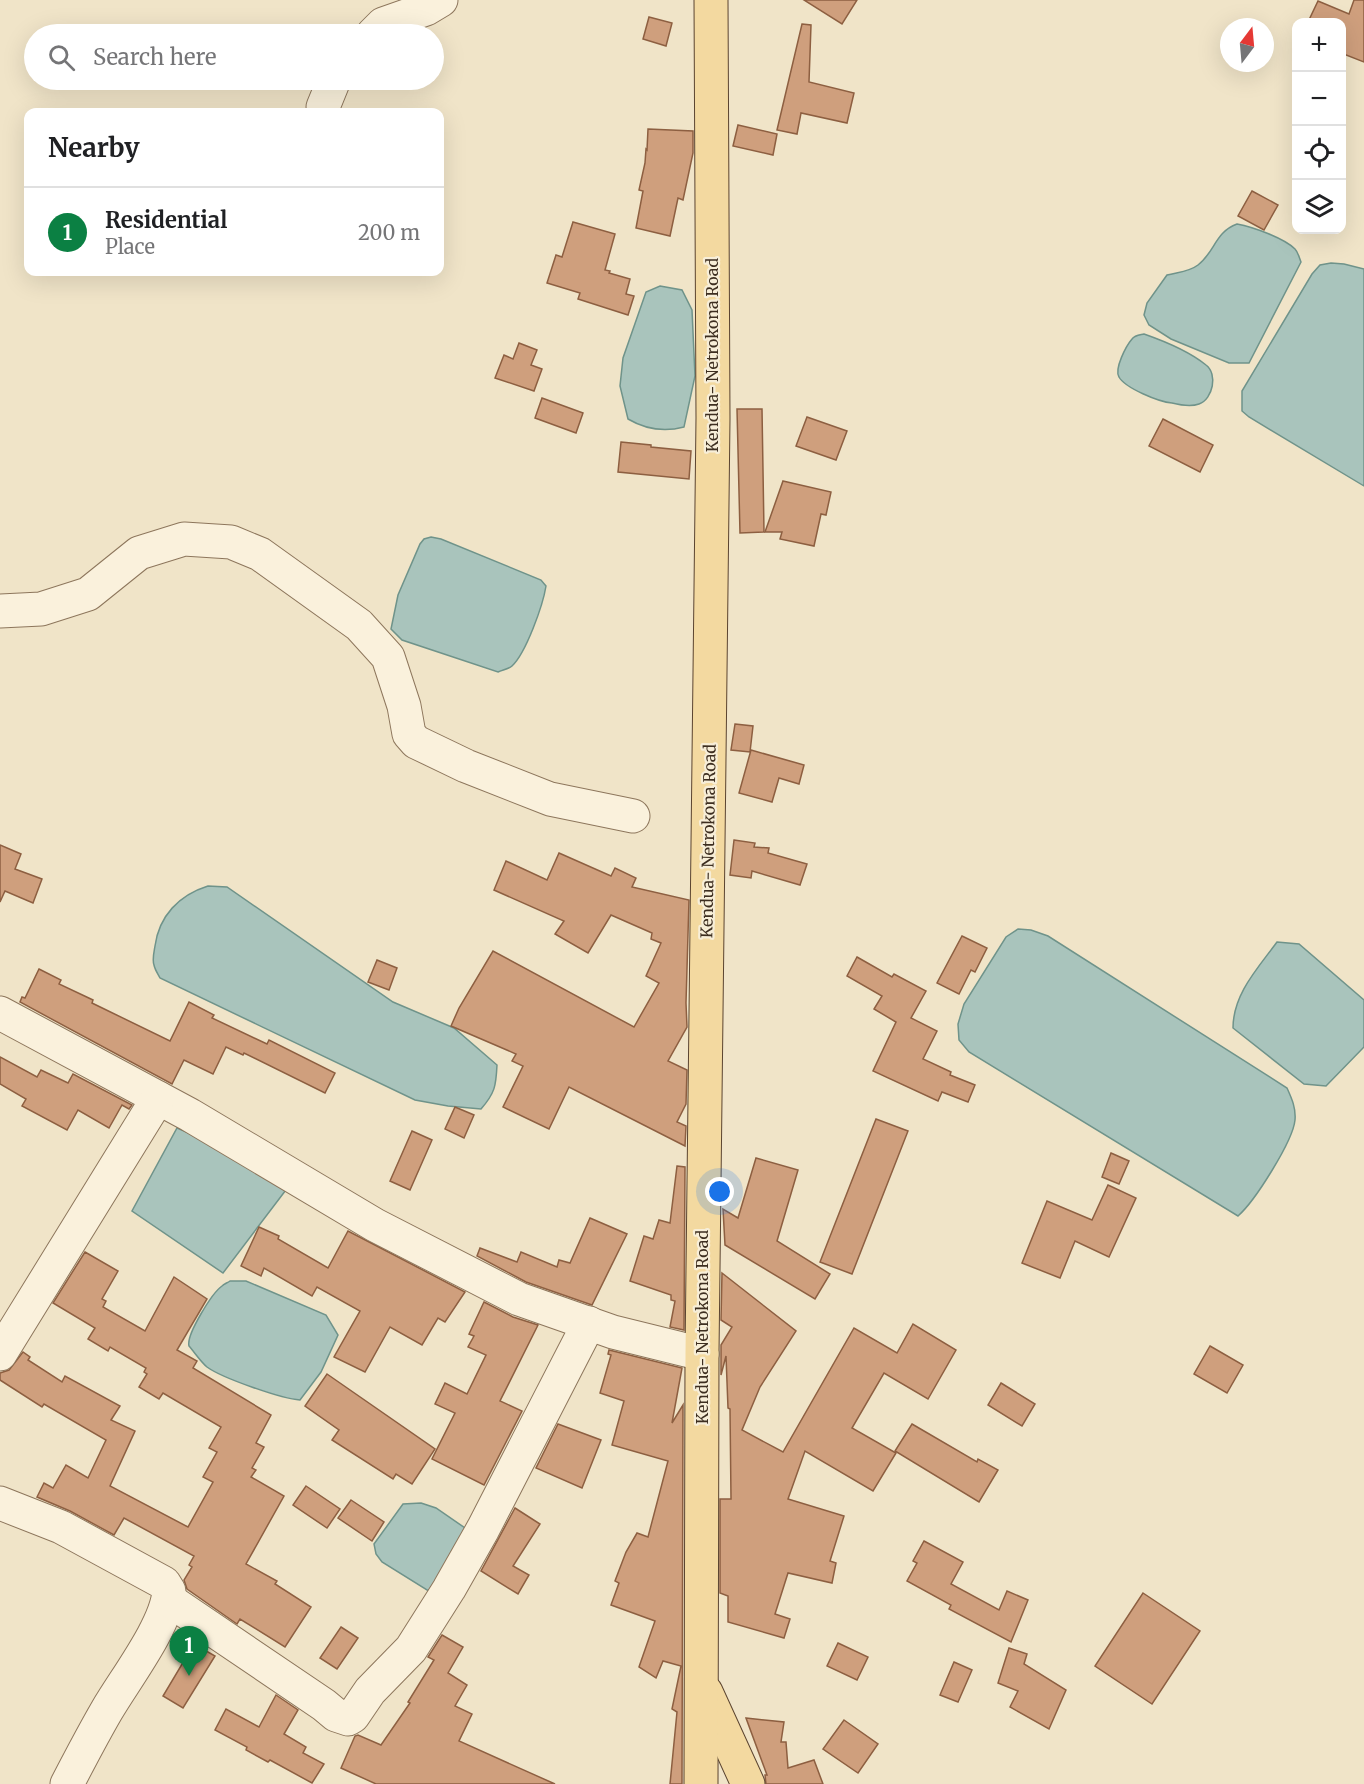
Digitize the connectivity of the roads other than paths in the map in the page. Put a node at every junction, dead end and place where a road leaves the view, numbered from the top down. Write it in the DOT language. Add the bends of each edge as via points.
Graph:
graph roads {
  1 [pos="441,0"];
  2 [pos="711,0"];
  3 [pos="383,24"];
  4 [pos="0,611"];
  5 [pos="633,816"];
  6 [pos="0,1013"];
  7 [pos="158,1098"];
  8 [pos="590,1323"];
  9 [pos="0,1354"];
  10 [pos="702,1354"];
  11 [pos="0,1503"];
  12 [pos="169,1600"];
  13 [pos="702,1682"];
  14 [pos="67,1784"];
  15 [pos="701,1784"];
  16 [pos="748,1784"];
  1 -- 3 [label="street"];
  2 -- 10 [label="main road, Kendua- Netrokona Road" via="713,418"];
  4 -- 5 [label="street" via="41,609 88,594 140,553 184,539 231,542 260,554 359,625 388,657 409,734 416,742 550,799"];
  6 -- 7 [label="street"];
  7 -- 8 [label="street" via="375,1226 519,1299"];
  7 -- 9 [label="street"];
  8 -- 10 [label="street"];
  8 -- 12 [label="street" via="449,1589 411,1649 369,1691 353,1716 348,1719 336,1715"];
  10 -- 13 [label="main road, Kendua- Netrokona Road"];
  11 -- 12 [label="street" via="61,1527 164,1583"];
  12 -- 14 [label="street"];
  13 -- 15 [label="main road, Kendua- Netrokona Road"];
  13 -- 16 [label="main road"];
}
